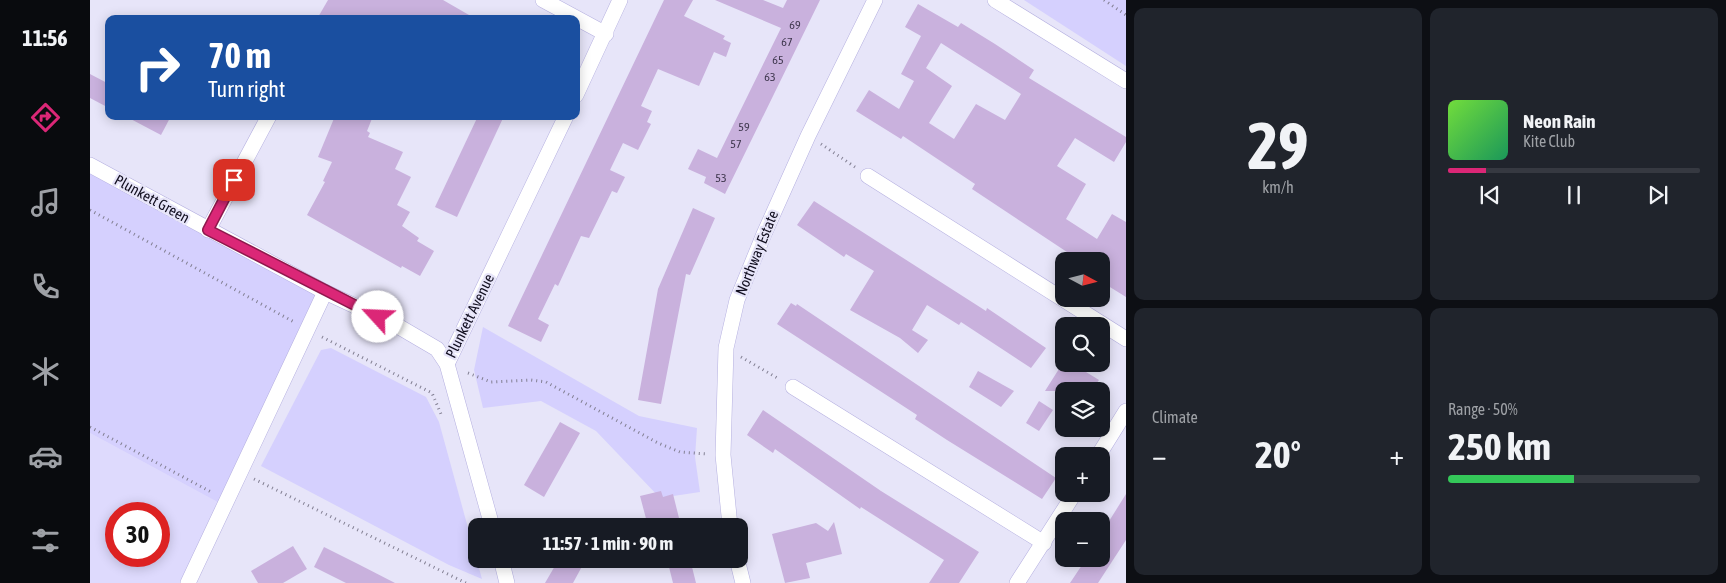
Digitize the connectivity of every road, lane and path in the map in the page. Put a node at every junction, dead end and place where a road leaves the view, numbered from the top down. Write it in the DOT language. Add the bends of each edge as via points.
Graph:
graph roads {
  1 [pos="543,0"];
  2 [pos="620,0"];
  3 [pos="875,0"];
  4 [pos="995,0"];
  5 [pos="1104,0"];
  6 [pos="571,15"];
  7 [pos="1126,15"];
  8 [pos="580,20"];
  9 [pos="606,34"];
  10 [pos="1126,81"];
  11 [pos="580,87"];
  12 [pos="268,120"];
  13 [pos="564,120"];
  14 [pos="808,136"];
  15 [pos="90,165"];
  16 [pos="868,176"];
  17 [pos="208,230"];
  18 [pos="325,292"];
  19 [pos="1126,340"];
  20 [pos="726,348"];
  21 [pos="447,364"];
  22 [pos="793,387"];
  23 [pos="1126,411"];
  24 [pos="90,427"];
  25 [pos="1104,447"];
  26 [pos="723,455"];
  27 [pos="240,472"];
  28 [pos="227,500"];
  29 [pos="1069,502"];
  30 [pos="490,518"];
  31 [pos="729,518"];
  32 [pos="1044,542"];
  33 [pos="503,568"];
  34 [pos="739,568"];
  35 [pos="188,583"];
  36 [pos="466,583"];
  37 [pos="507,583"];
  38 [pos="743,583"];
  39 [pos="1017,583"];
  1 -- 6 [label="street"];
  2 -- 9 [label="street"];
  3 -- 14 [label="street, Northway Estate"];
  4 -- 10 [label="street"];
  5 -- 7 [label="path"];
  8 -- 9 [label="street"];
  9 -- 11 [label="street"];
  12 -- 17 [label="street"];
  13 -- 21 [label="street, Plunkett Avenue"];
  14 -- 16 [label="path"];
  14 -- 20 [label="street, Northway Estate" via="737,300"];
  15 -- 17 [label="street, Plunkett Green"];
  16 -- 19 [label="street"];
  17 -- 18 [label="street, Plunkett Green"];
  18 -- 21 [label="street, Plunkett Green" via="396,325 437,349"];
  18 -- 27 [label="street"];
  20 -- 22 [label="path"];
  20 -- 26 [label="street, Northway Estate"];
  21 -- 26 [label="path" via="491,382 546,382 658,444 680,452"];
  21 -- 30 [label="street, Plunkett Avenue"];
  22 -- 32 [label="street"];
  23 -- 25 [label="street"];
  24 -- 28 [label="path"];
  26 -- 31 [label="street, Northway Estate"];
  27 -- 28 [label="street"];
  27 -- 36 [label="path"];
  28 -- 35 [label="street"];
  29 -- 32 [label="street"];
  32 -- 39 [label="street"];
  33 -- 37 [label="street"];
  34 -- 38 [label="street"];
}
